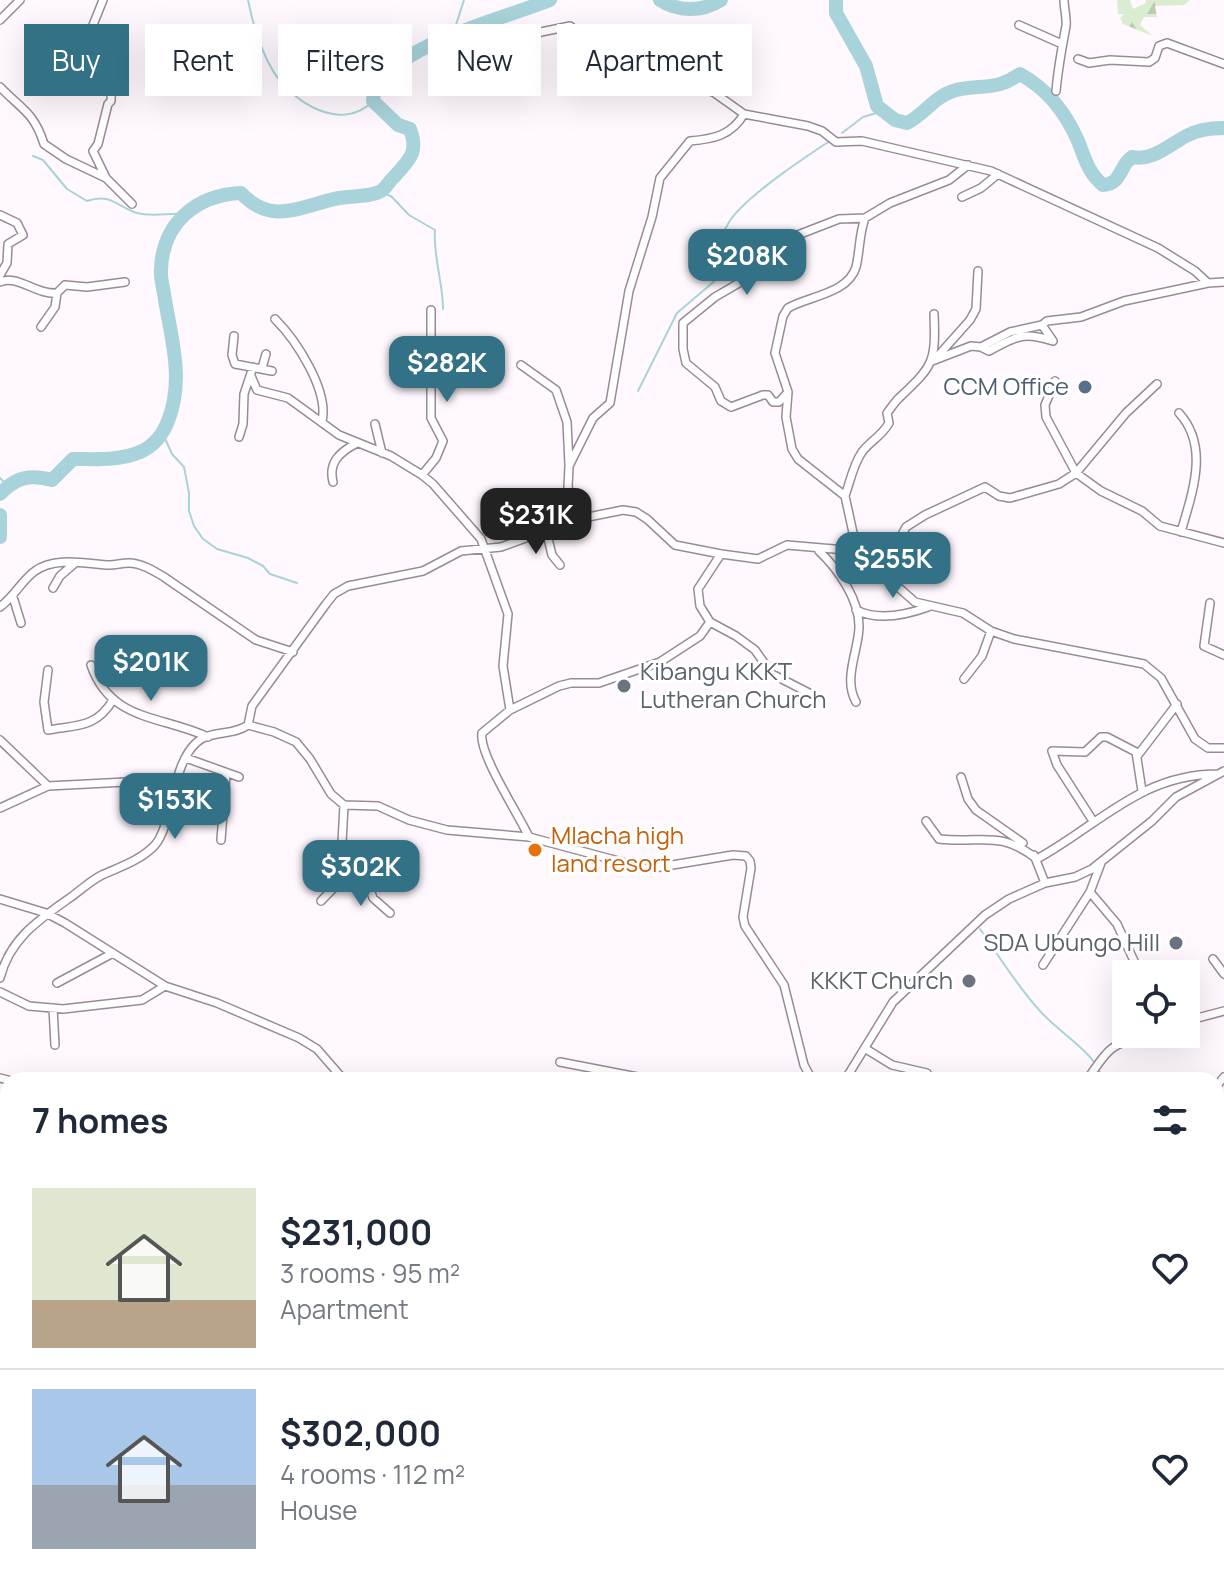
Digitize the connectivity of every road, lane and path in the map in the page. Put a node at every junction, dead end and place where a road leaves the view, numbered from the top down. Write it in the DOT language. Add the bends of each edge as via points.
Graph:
graph roads {
  1 [pos="20,0"];
  2 [pos="103,0"];
  3 [pos="1064,0"];
  4 [pos="0,20"];
  5 [pos="1019,25"];
  6 [pos="541,32"];
  7 [pos="1062,44"];
  8 [pos="1078,59"];
  9 [pos="1224,64"];
  10 [pos="0,87"];
  11 [pos="1056,91"];
  12 [pos="744,114"];
  13 [pos="968,165"];
  14 [pos="998,174"];
  15 [pos="106,178"];
  16 [pos="962,197"];
  17 [pos="132,204"];
  18 [pos="0,215"];
  19 [pos="865,218"];
  20 [pos="978,271"];
  21 [pos="0,275"];
  22 [pos="0,282"];
  23 [pos="125,282"];
  24 [pos="1224,282"];
  25 [pos="1208,283"];
  26 [pos="57,293"];
  27 [pos="431,310"];
  28 [pos="934,314"];
  29 [pos="275,319"];
  30 [pos="1042,325"];
  31 [pos="41,327"];
  32 [pos="234,336"];
  33 [pos="981,347"];
  34 [pos="266,354"];
  35 [pos="932,361"];
  36 [pos="521,365"];
  37 [pos="262,368"];
  38 [pos="272,371"];
  39 [pos="252,372"];
  40 [pos="1055,381"];
  41 [pos="1157,384"];
  42 [pos="788,392"];
  43 [pos="1179,413"];
  44 [pos="322,421"];
  45 [pos="375,424"];
  46 [pos="239,437"];
  47 [pos="357,443"];
  48 [pos="382,453"];
  49 [pos="569,466"];
  50 [pos="1076,473"];
  51 [pos="422,475"];
  52 [pos="333,482"];
  53 [pos="845,496"];
  54 [pos="578,519"];
  55 [pos="546,530"];
  56 [pos="1181,532"];
  57 [pos="1224,543"];
  58 [pos="485,550"];
  59 [pos="819,551"];
  60 [pos="857,551"];
  61 [pos="721,554"];
  62 [pos="75,563"];
  63 [pos="560,565"];
  64 [pos="878,571"];
  65 [pos="53,588"];
  66 [pos="13,597"];
  67 [pos="1210,603"];
  68 [pos="0,607"];
  69 [pos="928,607"];
  70 [pos="856,610"];
  71 [pos="710,622"];
  72 [pos="21,623"];
  73 [pos="991,631"];
  74 [pos="293,652"];
  75 [pos="1224,655"];
  76 [pos="91,665"];
  77 [pos="48,670"];
  78 [pos="964,679"];
  79 [pos="811,694"];
  80 [pos="113,700"];
  81 [pos="856,702"];
  82 [pos="1177,704"];
  83 [pos="510,710"];
  84 [pos="248,725"];
  85 [pos="208,737"];
  86 [pos="0,740"];
  87 [pos="1224,748"];
  88 [pos="1138,755"];
  89 [pos="186,758"];
  90 [pos="1222,773"];
  91 [pos="226,774"];
  92 [pos="239,777"];
  93 [pos="961,777"];
  94 [pos="48,786"];
  95 [pos="174,790"];
  96 [pos="1142,791"];
  97 [pos="344,805"];
  98 [pos="0,808"];
  99 [pos="926,821"];
  100 [pos="1093,821"];
  101 [pos="529,837"];
  102 [pos="221,840"];
  103 [pos="1037,859"];
  104 [pos="1101,863"];
  105 [pos="352,869"];
  106 [pos="1045,883"];
  107 [pos="1090,892"];
  108 [pos="0,899"];
  109 [pos="321,901"];
  110 [pos="46,913"];
  111 [pos="390,913"];
  112 [pos="113,953"];
  113 [pos="1213,959"];
  114 [pos="1134,960"];
  115 [pos="1043,965"];
  116 [pos="1224,974"];
  117 [pos="0,978"];
  118 [pos="57,983"];
  119 [pos="165,986"];
  120 [pos="0,992"];
  121 [pos="53,1008"];
  122 [pos="1224,1011"];
  123 [pos="1200,1017"];
  124 [pos="55,1045"];
  125 [pos="1112,1047"];
  126 [pos="866,1049"];
  127 [pos="560,1062"];
  128 [pos="337,1072"];
  129 [pos="612,1072"];
  130 [pos="808,1072"];
  131 [pos="850,1072"];
  132 [pos="923,1072"];
  133 [pos="1092,1072"];
  1 -- 4 [label="street"];
  2 -- 15 [label="street" via="88,53 113,69 111,101 93,151"];
  3 -- 7 [label="street"];
  5 -- 7 [label="street"];
  6 -- 12 [label="street" via="570,26 580,34 576,67 582,75 657,76 682,70 691,83"];
  7 -- 11 [label="street"];
  8 -- 9 [label="street" via="1149,62 1161,44 1171,43"];
  10 -- 15 [label="street" via="30,113 44,144"];
  12 -- 13 [label="street" via="808,126 836,142 862,141"];
  12 -- 49 [label="street" via="714,139 690,141 662,175 629,291 610,403 593,418"];
  13 -- 14 [label="street"];
  13 -- 19 [label="street" via="949,180"];
  14 -- 16 [label="street"];
  14 -- 25 [label="street" via="1158,248"];
  15 -- 17 [label="street"];
  18 -- 21 [label="street" via="17,223 23,235 8,244"];
  19 -- 42 [label="street" via="852,276 841,286 790,306 783,316 775,353"];
  19 -- 42 [label="street" via="839,219 790,238 683,323 686,363 715,387 726,405 763,395 779,402"];
  20 -- 35 [label="street" via="976,309"];
  22 -- 26 [label="street" via="11,279 43,293"];
  23 -- 26 [label="street" via="68,284"];
  24 -- 25 [label="street"];
  25 -- 30 [label="street"];
  26 -- 31 [label="street" via="55,307"];
  27 -- 51 [label="street" via="431,418 443,441"];
  28 -- 35 [label="street"];
  29 -- 44 [label="street" via="316,376"];
  30 -- 33 [label="street" via="1010,332"];
  30 -- 33 [label="street" via="1053,341 1020,337 989,351"];
  32 -- 39 [label="street" via="233,362"];
  33 -- 35 [label="street"];
  34 -- 37 [label="street"];
  35 -- 53 [label="street" via="887,413 889,423 860,456"];
  36 -- 49 [label="street" via="555,387 567,422"];
  37 -- 38 [label="street"];
  37 -- 39 [label="street"];
  39 -- 44 [label="street" via="257,390 288,398"];
  39 -- 46 [label="street"];
  40 -- 50 [label="street" via="1046,417"];
  41 -- 50 [label="street"];
  42 -- 53 [label="street" via="786,417 794,454"];
  43 -- 56 [label="street" via="1194,432 1197,467"];
  44 -- 47 [label="street"];
  45 -- 48 [label="street"];
  47 -- 48 [label="street"];
  47 -- 52 [label="street" via="337,456 331,466"];
  48 -- 51 [label="street"];
  49 -- 54 [label="street" via="568,487"];
  50 -- 56 [label="street" via="1160,526"];
  50 -- 64 [label="street" via="1059,484 1015,497 999,496 985,487 953,501 906,527"];
  51 -- 58 [label="street"];
  53 -- 60 [label="street"];
  54 -- 55 [label="street"];
  54 -- 61 [label="street" via="636,512 675,545"];
  55 -- 58 [label="street"];
  55 -- 63 [label="street"];
  56 -- 57 [label="street"];
  58 -- 74 [label="street" via="461,551 429,569 340,590"];
  58 -- 83 [label="street" via="508,614 503,666"];
  59 -- 70 [label="street" via="846,585"];
  60 -- 61 [label="street" via="787,545 758,559"];
  60 -- 64 [label="street"];
  61 -- 71 [label="street" via="698,589"];
  62 -- 65 [label="street"];
  62 -- 66 [label="street" via="36,570"];
  62 -- 74 [label="street" via="128,563 150,570 256,640"];
  64 -- 69 [label="street" via="904,595"];
  66 -- 68 [label="street"];
  66 -- 72 [label="street"];
  67 -- 75 [label="street" via="1204,646"];
  69 -- 70 [label="street" via="881,616"];
  69 -- 73 [label="street" via="963,613"];
  70 -- 81 [label="street" via="859,625 851,678"];
  71 -- 79 [label="street" via="746,643 772,674"];
  71 -- 83 [label="street" via="700,636 648,668 599,683 559,686"];
  73 -- 78 [label="street" via="982,656"];
  73 -- 82 [label="street" via="1041,646 1144,664 1161,678"];
  74 -- 84 [label="street" via="252,706"];
  76 -- 80 [label="street"];
  77 -- 80 [label="street" via="48,730 97,719"];
  80 -- 85 [label="street" via="140,716"];
  82 -- 87 [label="street" via="1201,745"];
  82 -- 88 [label="street"];
  83 -- 101 [label="street" via="486,727 481,740"];
  84 -- 85 [label="street"];
  84 -- 97 [label="street" via="296,742"];
  85 -- 89 [label="street" via="195,743"];
  86 -- 94 [label="street"];
  88 -- 96 [label="street"];
  88 -- 100 [label="street" via="1103,736 1085,752 1052,751"];
  89 -- 91 [label="street"];
  89 -- 95 [label="street"];
  90 -- 96 [label="street" via="1175,779"];
  90 -- 104 [label="street" via="1176,797"];
  91 -- 92 [label="street"];
  91 -- 102 [label="street"];
  93 -- 103 [label="street" via="976,810 1025,844"];
  94 -- 95 [label="street" via="126,782"];
  94 -- 98 [label="street"];
  95 -- 110 [label="street" via="154,846"];
  96 -- 100 [label="street"];
  97 -- 101 [label="street" via="378,806 447,830"];
  97 -- 105 [label="street" via="342,843"];
  99 -- 103 [label="street" via="939,839 1004,840"];
  100 -- 103 [label="street"];
  101 -- 130 [label="street" via="648,869 746,856 751,868 745,926 784,985"];
  103 -- 106 [label="street"];
  104 -- 106 [label="street" via="1075,877"];
  104 -- 107 [label="street"];
  105 -- 109 [label="street"];
  105 -- 111 [label="street" via="366,877 373,898"];
  106 -- 126 [label="street" via="990,912 955,943 893,1002"];
  107 -- 114 [label="street" via="1117,924"];
  107 -- 115 [label="street"];
  108 -- 110 [label="street"];
  110 -- 112 [label="street"];
  110 -- 117 [label="street" via="22,936"];
  112 -- 118 [label="street"];
  112 -- 119 [label="street"];
  113 -- 116 [label="street"];
  119 -- 121 [label="street" via="142,1000"];
  119 -- 128 [label="street" via="299,1038"];
  120 -- 121 [label="street" via="21,1003"];
  121 -- 124 [label="street"];
  122 -- 123 [label="street"];
  125 -- 133 [label="street"];
  126 -- 131 [label="street"];
  126 -- 132 [label="street" via="892,1065"];
  127 -- 129 [label="street"];
}
